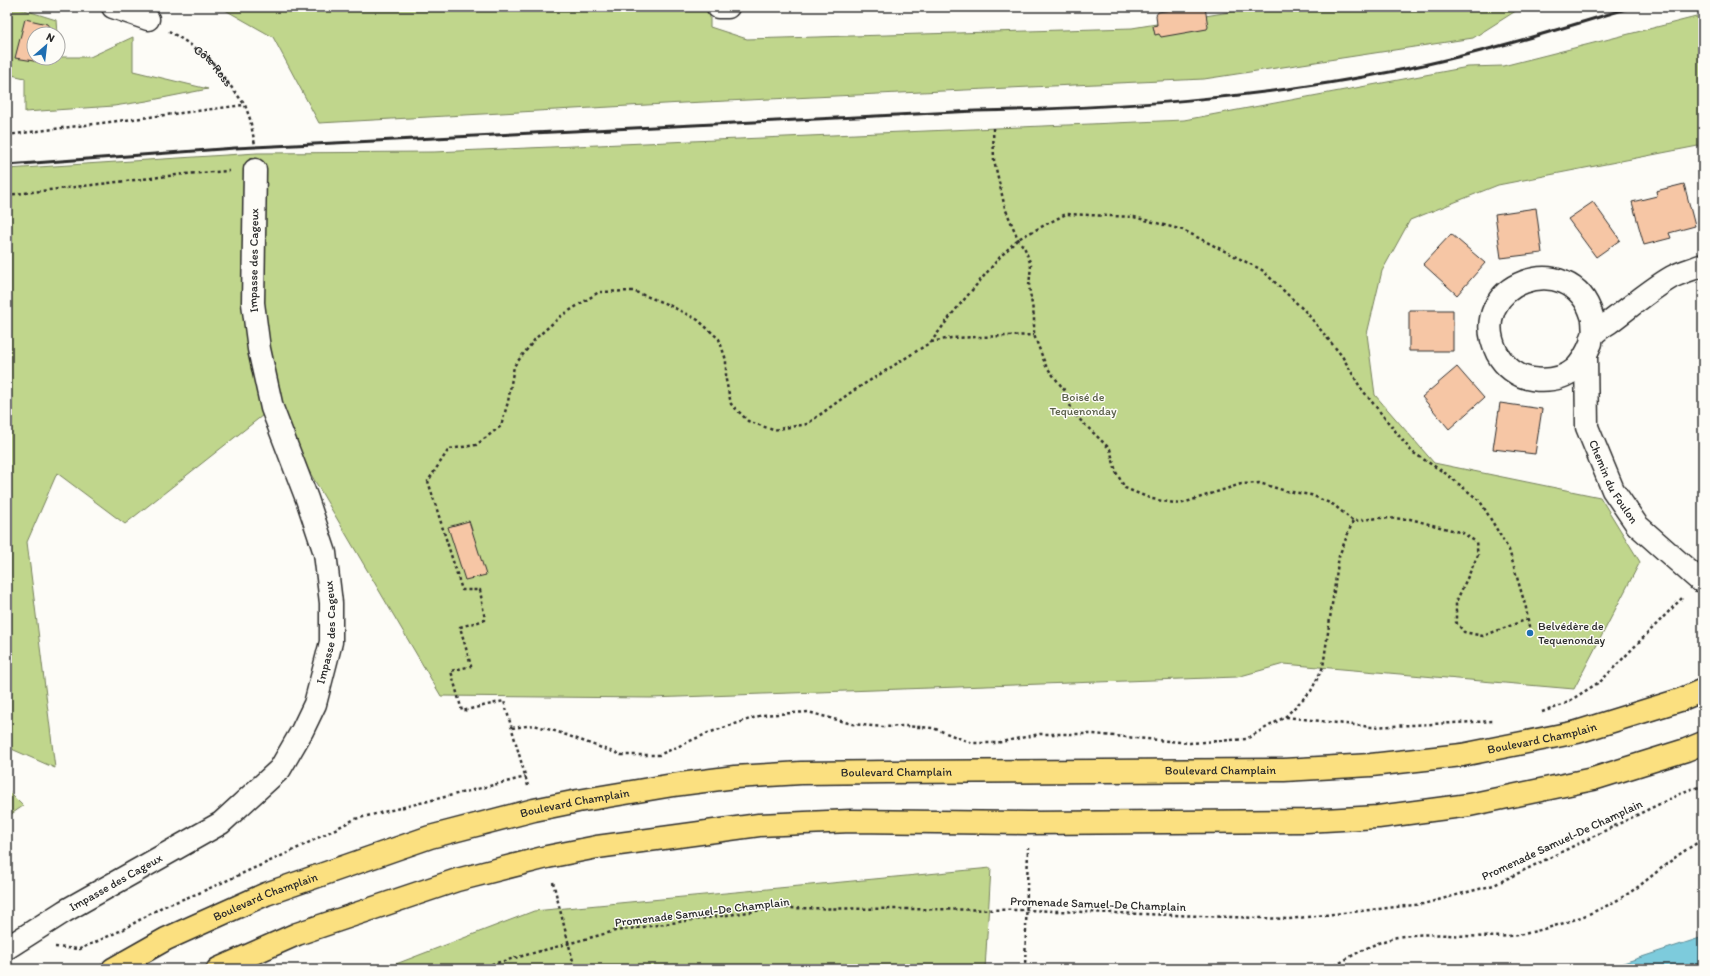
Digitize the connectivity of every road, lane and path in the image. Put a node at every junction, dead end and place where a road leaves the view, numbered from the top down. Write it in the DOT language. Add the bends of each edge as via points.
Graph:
graph roads {
  1 [pos="113,7"];
  2 [pos="718,7"];
  3 [pos="728,7"];
  4 [pos="148,19"];
  5 [pos="245,105"];
  6 [pos="993,128"];
  7 [pos="7,135"];
  8 [pos="255,170"];
  9 [pos="7,195"];
  10 [pos="1018,239"];
  11 [pos="1703,265"];
  12 [pos="1594,334"];
  13 [pos="1034,335"];
  14 [pos="931,342"];
  15 [pos="1586,356"];
  16 [pos="1353,521"];
  17 [pos="1699,580"];
  18 [pos="1528,619"];
  19 [pos="1530,633"];
  20 [pos="1703,690"];
  21 [pos="504,701"];
  22 [pos="1541,712"];
  23 [pos="1285,717"];
  24 [pos="1495,721"];
  25 [pos="512,728"];
  26 [pos="1703,743"];
  27 [pos="526,777"];
  28 [pos="1703,786"];
  29 [pos="1028,823"];
  30 [pos="1703,840"];
  31 [pos="1026,910"];
  32 [pos="30,934"];
  33 [pos="7,948"];
  34 [pos="113,969"];
  35 [pos="218,969"];
  36 [pos="474,969"];
  37 [pos="1026,969"];
  38 [pos="1330,969"];
  1 -- 4 [label="street"];
  2 -- 3 [label="street"];
  4 -- 5 [label="path, Côte Ross" via="209,58"];
  5 -- 7 [label="path"];
  5 -- 8 [label="path, Côte Ross" via="256,153"];
  6 -- 10 [label="path" via="995,167 1005,208"];
  8 -- 9 [label="path" via="185,174"];
  8 -- 32 [label="street, Impasse des Cageux" via="253,302 259,349 272,408 325,553 331,603 332,642 315,704 280,769 221,823 65,911"];
  10 -- 13 [label="path" via="1031,265 1029,286"];
  10 -- 14 [label="path" via="1000,257"];
  10 -- 18 [label="path" via="1066,214 1134,217 1183,230 1262,270 1306,312 1342,356 1360,387 1412,452 1445,473 1480,501 1509,550"];
  11 -- 12 [label="street" via="1672,277"];
  12 -- 15 [label="street, Chemin du Foulon"];
  12 -- 15 [label="street, Chemin du Foulon" via="1592,316 1585,300 1572,287 1556,279 1528,279 1511,288 1498,301 1493,314 1493,344 1501,360 1514,372 1527,378 1545,380 1562,376 1575,369"];
  13 -- 14 [label="path" via="951,338"];
  13 -- 16 [label="path" via="1046,366 1065,391 1073,413 1110,449 1116,472 1125,488 1152,499 1180,504 1241,484 1259,483 1311,495 1334,505"];
  14 -- 21 [label="path" via="850,392 807,424 773,430 748,421 731,404 726,380 726,360 720,339 698,320 633,291 599,292 561,316 536,338 514,366 501,426 476,445 449,448 428,481 462,590 480,590 485,620 460,627 471,666 450,671 462,711"];
  15 -- 17 [label="street, Chemin du Foulon" via="1587,427 1613,490 1638,525"];
  16 -- 18 [label="path" via="1379,518 1410,519 1463,533 1476,542 1478,555 1456,602 1456,622 1464,632 1483,636"];
  16 -- 23 [label="path" via="1339,556 1323,667 1311,691"];
  17 -- 22 [label="path" via="1601,681 1563,705"];
  18 -- 19 [label="path"];
  20 -- 34 [label="main road, Boulevard Champlain" via="1680,700 1577,732 1462,755 1371,764 1284,770 801,773 735,777 578,801 430,837 280,889 166,939"];
  23 -- 24 [label="path" via="1371,727"];
  23 -- 25 [label="path" via="1246,739 1190,743 1093,734 1040,734 996,743 972,743 933,728 852,724 808,712 762,715 708,733 659,756 621,755 534,725"];
  26 -- 29 [label="main road" via="1593,779 1470,805 1385,816 1306,821"];
  27 -- 32 [label="path" via="355,819 199,893 162,906 124,930 80,949 50,947"];
  28 -- 31 [label="path, Promenade Samuel-De Champlain" via="1688,790 1494,885 1423,904 1289,919"];
  29 -- 31 [label="path"];
  29 -- 35 [label="main road" via="851,821 759,825 598,847 457,880 297,934"];
  30 -- 38 [label="path" via="1666,863 1639,887 1575,919 1527,933 1490,938 1412,935 1381,942 1354,954"];
  31 -- 36 [label="path, Promenade Samuel-De Champlain" via="777,908 615,931"];
  31 -- 37 [label="path"];
  32 -- 33 [label="street, Impasse des Cageux"];
}
